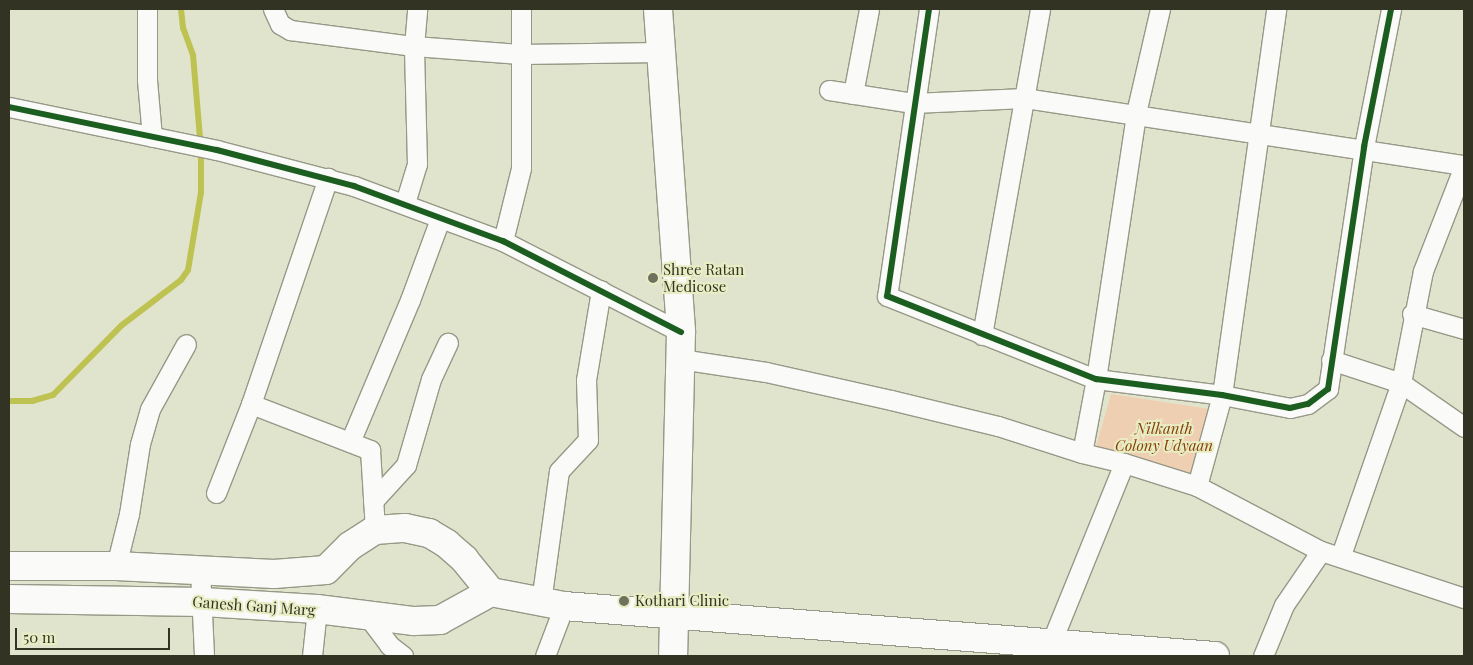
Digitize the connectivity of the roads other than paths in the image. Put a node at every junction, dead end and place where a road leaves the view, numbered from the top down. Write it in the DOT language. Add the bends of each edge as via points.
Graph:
graph roads {
  1 [pos="147,9"];
  2 [pos="273,9"];
  3 [pos="417,9"];
  4 [pos="521,9"];
  5 [pos="658,9"];
  6 [pos="869,9"];
  7 [pos="929,9"];
  8 [pos="1040,9"];
  9 [pos="1160,9"];
  10 [pos="1276,9"];
  11 [pos="1392,9"];
  12 [pos="414,46"];
  13 [pos="660,52"];
  14 [pos="520,54"];
  15 [pos="829,90"];
  16 [pos="853,94"];
  17 [pos="1025,98"];
  18 [pos="913,104"];
  19 [pos="9,107"];
  20 [pos="1136,114"];
  21 [pos="1256,133"];
  22 [pos="159,138"];
  23 [pos="1364,147"];
  24 [pos="1464,165"];
  25 [pos="328,178"];
  26 [pos="1460,188"];
  27 [pos="404,203"];
  28 [pos="440,218"];
  29 [pos="503,241"];
  30 [pos="601,290"];
  31 [pos="1412,314"];
  32 [pos="1464,329"];
  33 [pos="681,332"];
  34 [pos="982,335"];
  35 [pos="448,343"];
  36 [pos="186,344"];
  37 [pos="680,359"];
  38 [pos="1331,360"];
  39 [pos="1096,379"];
  40 [pos="1401,383"];
  41 [pos="1222,395"];
  42 [pos="252,404"];
  43 [pos="1464,427"];
  44 [pos="350,442"];
  45 [pos="1082,454"];
  46 [pos="1124,463"];
  47 [pos="1197,486"];
  48 [pos="216,493"];
  49 [pos="373,501"];
  50 [pos="374,530"];
  51 [pos="1321,551"];
  52 [pos="1341,556"];
  53 [pos="9,566"];
  54 [pos="116,566"];
  55 [pos="200,570"];
  56 [pos="490,592"];
  57 [pos="1464,598"];
  58 [pos="9,599"];
  59 [pos="203,602"];
  60 [pos="552,604"];
  61 [pos="317,609"];
  62 [pos="675,617"];
  63 [pos="369,618"];
  64 [pos="1051,643"];
  65 [pos="985,647"];
  66 [pos="204,656"];
  67 [pos="312,656"];
  68 [pos="403,656"];
  69 [pos="546,656"];
  70 [pos="672,656"];
  71 [pos="1216,656"];
  72 [pos="1262,656"];
  1 -- 22 [label="street" via="147,80"];
  2 -- 12 [label="street" via="280,24 290,30"];
  3 -- 12 [label="street"];
  4 -- 14 [label="street"];
  5 -- 13 [label="main road"];
  6 -- 16 [label="street"];
  7 -- 18 [label="street"];
  8 -- 17 [label="street"];
  9 -- 20 [label="street"];
  10 -- 21 [label="street"];
  11 -- 23 [label="street"];
  12 -- 14 [label="street"];
  12 -- 27 [label="street" via="417,164"];
  13 -- 14 [label="street"];
  13 -- 33 [label="main road"];
  14 -- 29 [label="street" via="521,168"];
  15 -- 16 [label="street"];
  16 -- 18 [label="street"];
  17 -- 18 [label="street"];
  17 -- 20 [label="street"];
  17 -- 34 [label="street"];
  18 -- 34 [label="street" via="888,296"];
  19 -- 22 [label="street"];
  20 -- 21 [label="street"];
  20 -- 39 [label="street"];
  21 -- 23 [label="street"];
  21 -- 41 [label="street"];
  22 -- 25 [label="street"];
  23 -- 24 [label="street"];
  23 -- 38 [label="street"];
  24 -- 26 [label="street"];
  25 -- 27 [label="street"];
  25 -- 42 [label="street"];
  26 -- 31 [label="street" via="1423,271"];
  27 -- 28 [label="street"];
  28 -- 29 [label="street"];
  28 -- 44 [label="street" via="410,300"];
  29 -- 30 [label="street"];
  30 -- 33 [label="street"];
  30 -- 60 [label="street" via="586,380 588,440 559,471"];
  31 -- 32 [label="street"];
  31 -- 40 [label="street"];
  33 -- 37 [label="main road"];
  34 -- 39 [label="street"];
  35 -- 49 [label="street" via="431,379 406,465"];
  36 -- 54 [label="street" via="150,409"];
  37 -- 45 [label="street" via="766,372 891,400 998,426"];
  37 -- 62 [label="main road"];
  38 -- 40 [label="street"];
  38 -- 41 [label="street" via="1328,389 1308,404 1290,408"];
  39 -- 41 [label="street"];
  39 -- 45 [label="street"];
  40 -- 43 [label="street"];
  40 -- 52 [label="street"];
  41 -- 47 [label="street"];
  42 -- 44 [label="street"];
  42 -- 48 [label="street"];
  44 -- 49 [label="street" via="370,450"];
  45 -- 46 [label="street"];
  46 -- 47 [label="street"];
  46 -- 64 [label="street"];
  47 -- 51 [label="street"];
  49 -- 50 [label="street"];
  50 -- 55 [label="main road" via="350,546 326,570 274,574"];
  50 -- 56 [label="main road" via="405,528 429,533 464,559"];
  51 -- 52 [label="street"];
  51 -- 72 [label="street" via="1284,605"];
  52 -- 57 [label="street"];
  53 -- 54 [label="main road"];
  54 -- 55 [label="main road"];
  55 -- 59 [label="street"];
  56 -- 60 [label="main road"];
  56 -- 63 [label="main road, Ganesh Ganj Marg" via="440,620"];
  58 -- 59 [label="main road, Ganesh Ganj Marg"];
  59 -- 61 [label="main road, Ganesh Ganj Marg"];
  59 -- 66 [label="street"];
  60 -- 62 [label="main road"];
  60 -- 69 [label="street"];
  61 -- 63 [label="main road, Ganesh Ganj Marg"];
  61 -- 67 [label="street"];
  62 -- 65 [label="main road"];
  62 -- 70 [label="main road"];
  63 -- 68 [label="street" via="389,645"];
  64 -- 65 [label="main road"];
  64 -- 71 [label="main road"];
}
